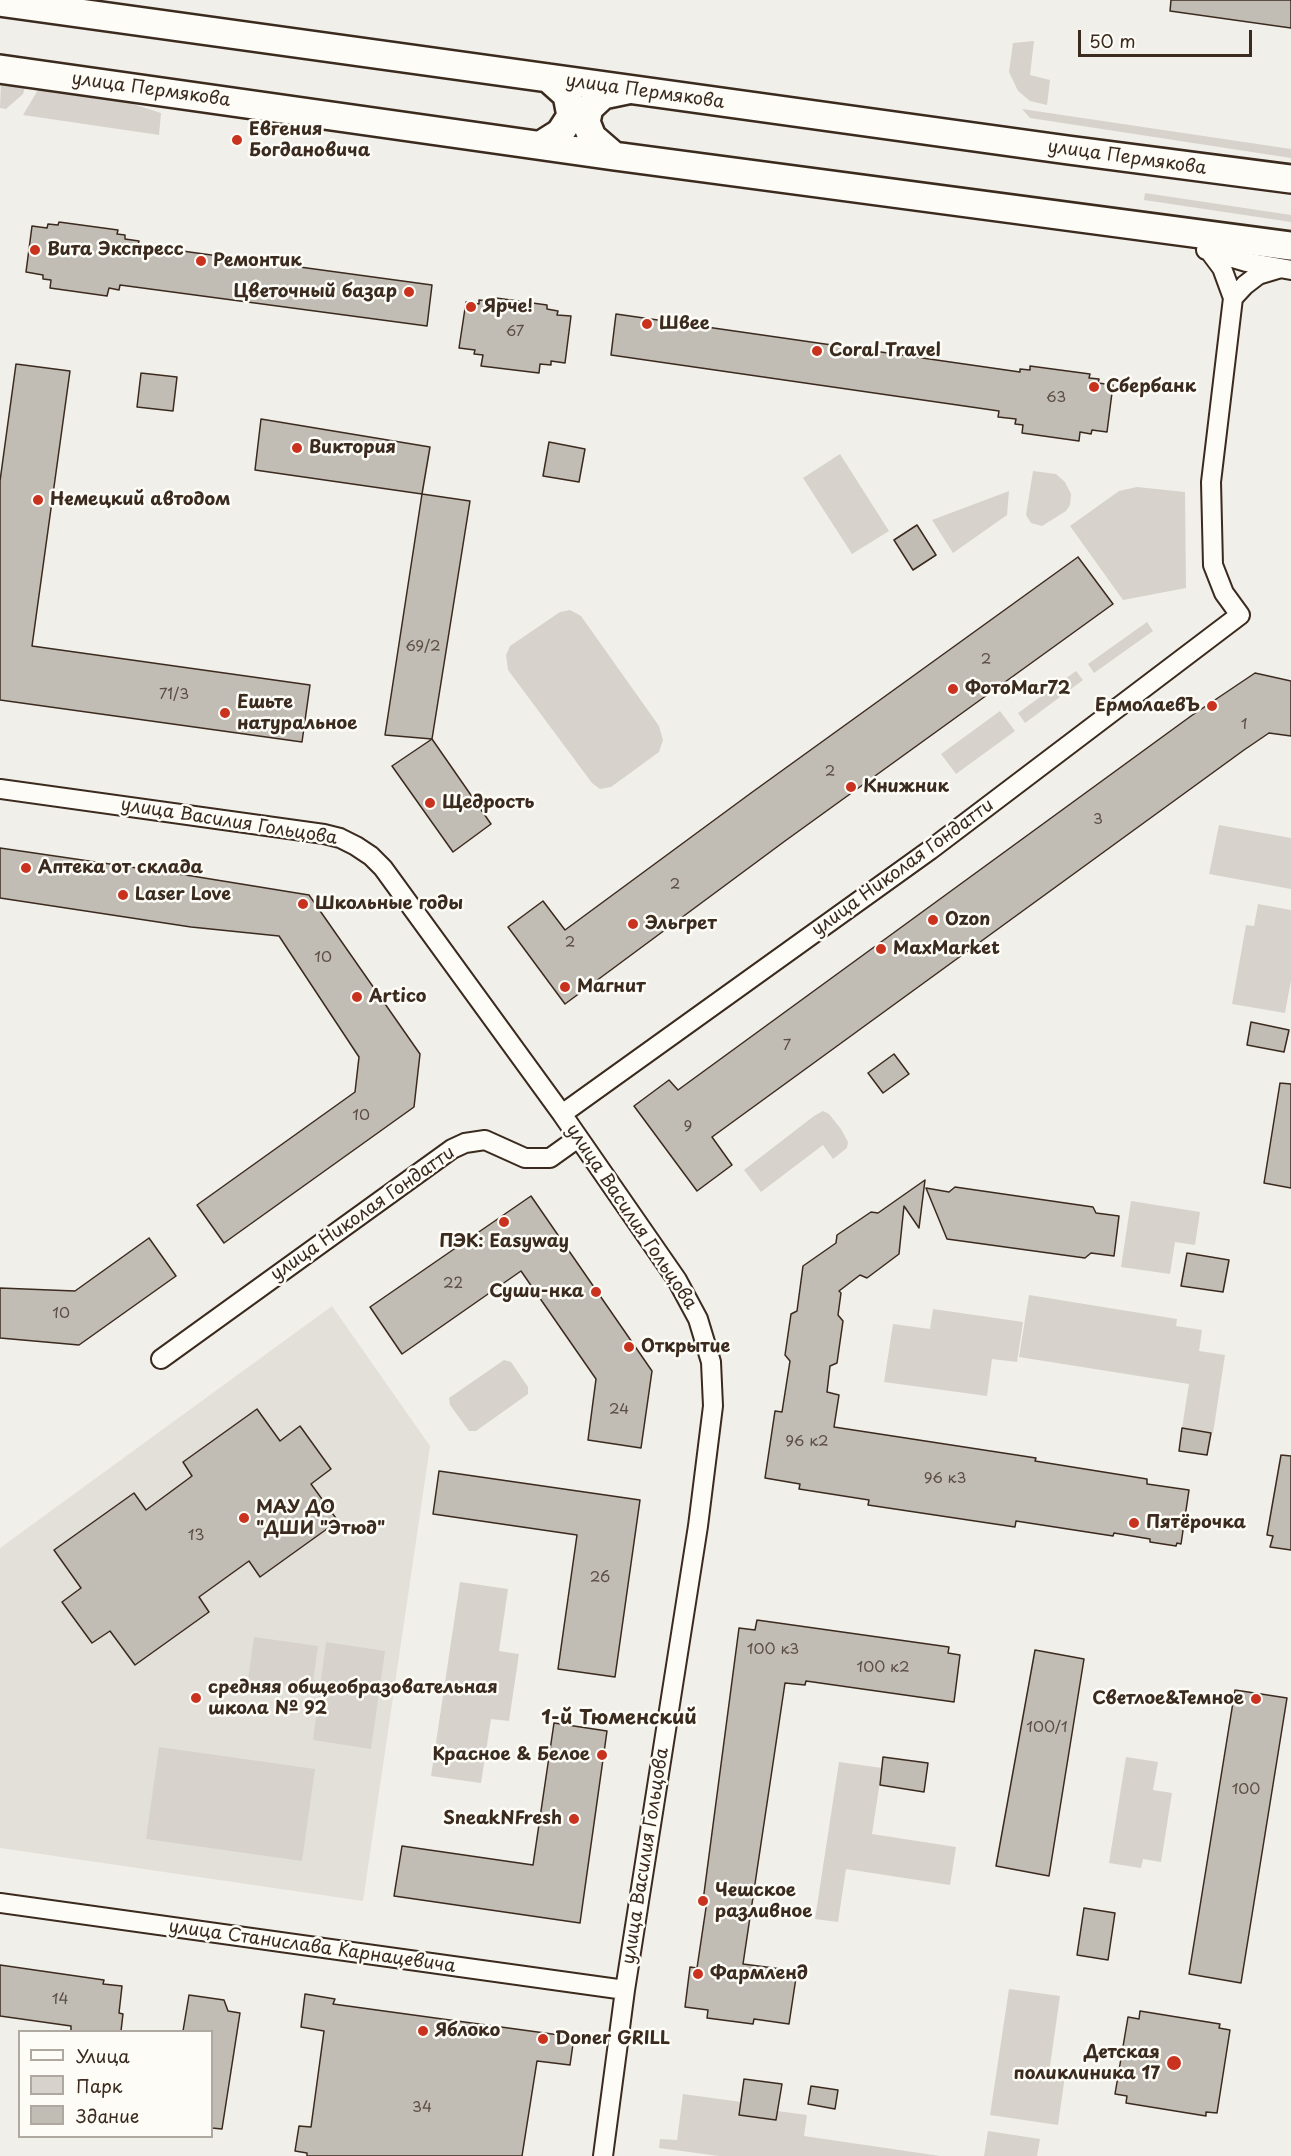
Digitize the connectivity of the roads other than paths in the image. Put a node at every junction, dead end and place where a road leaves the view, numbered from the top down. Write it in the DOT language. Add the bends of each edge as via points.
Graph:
graph roads {
  1 [pos="0,2"];
  2 [pos="0,69"];
  3 [pos="548,78"];
  4 [pos="628,90"];
  5 [pos="541,145"];
  6 [pos="614,156"];
  7 [pos="1291,179"];
  8 [pos="1159,227"];
  9 [pos="1210,252"];
  10 [pos="1287,262"];
  11 [pos="1233,298"];
  12 [pos="0,789"];
  13 [pos="562,1114"];
  14 [pos="578,1138"];
  15 [pos="161,1359"];
  16 [pos="0,1903"];
  17 [pos="625,1990"];
  18 [pos="603,2156"];
  1 -- 3 [label="main road, улица Пермякова"];
  2 -- 5 [label="main road, улица Пермякова"];
  3 -- 4 [label="main road, улица Пермякова"];
  3 -- 5 [label="main road" via="567,95 571,116 560,133"];
  4 -- 6 [label="main road" via="603,95 589,108 586,122 592,137"];
  4 -- 7 [label="main road, улица Пермякова"];
  5 -- 6 [label="main road, улица Пермякова"];
  6 -- 8 [label="main road, улица Пермякова"];
  8 -- 9 [label="street, улица Пермякова"];
  8 -- 10 [label="main road, улица Пермякова"];
  9 -- 10 [label="street, улица Пермякова" via="1246,262"];
  9 -- 11 [label="street" via="1222,268"];
  10 -- 11 [label="street" via="1258,275"];
  11 -- 13 [label="street, улица Николая Гондатти" via="1211,482 1212,565 1224,593 1240,615 930,850"];
  12 -- 13 [label="street, улица Василия Гольцова" via="319,833 357,846 382,868"];
  13 -- 14 [label="street, улица Василия Гольцова"];
  14 -- 15 [label="street, улица Николая Гондатти" via="550,1158 525,1158 485,1140 452,1149"];
  14 -- 17 [label="street, улица Василия Гольцова" via="689,1298 706,1340 713,1384 698,1526"];
  16 -- 17 [label="street, улица Станислава Карнацевича"];
  17 -- 18 [label="street, улица Василия Гольцова"];
}
